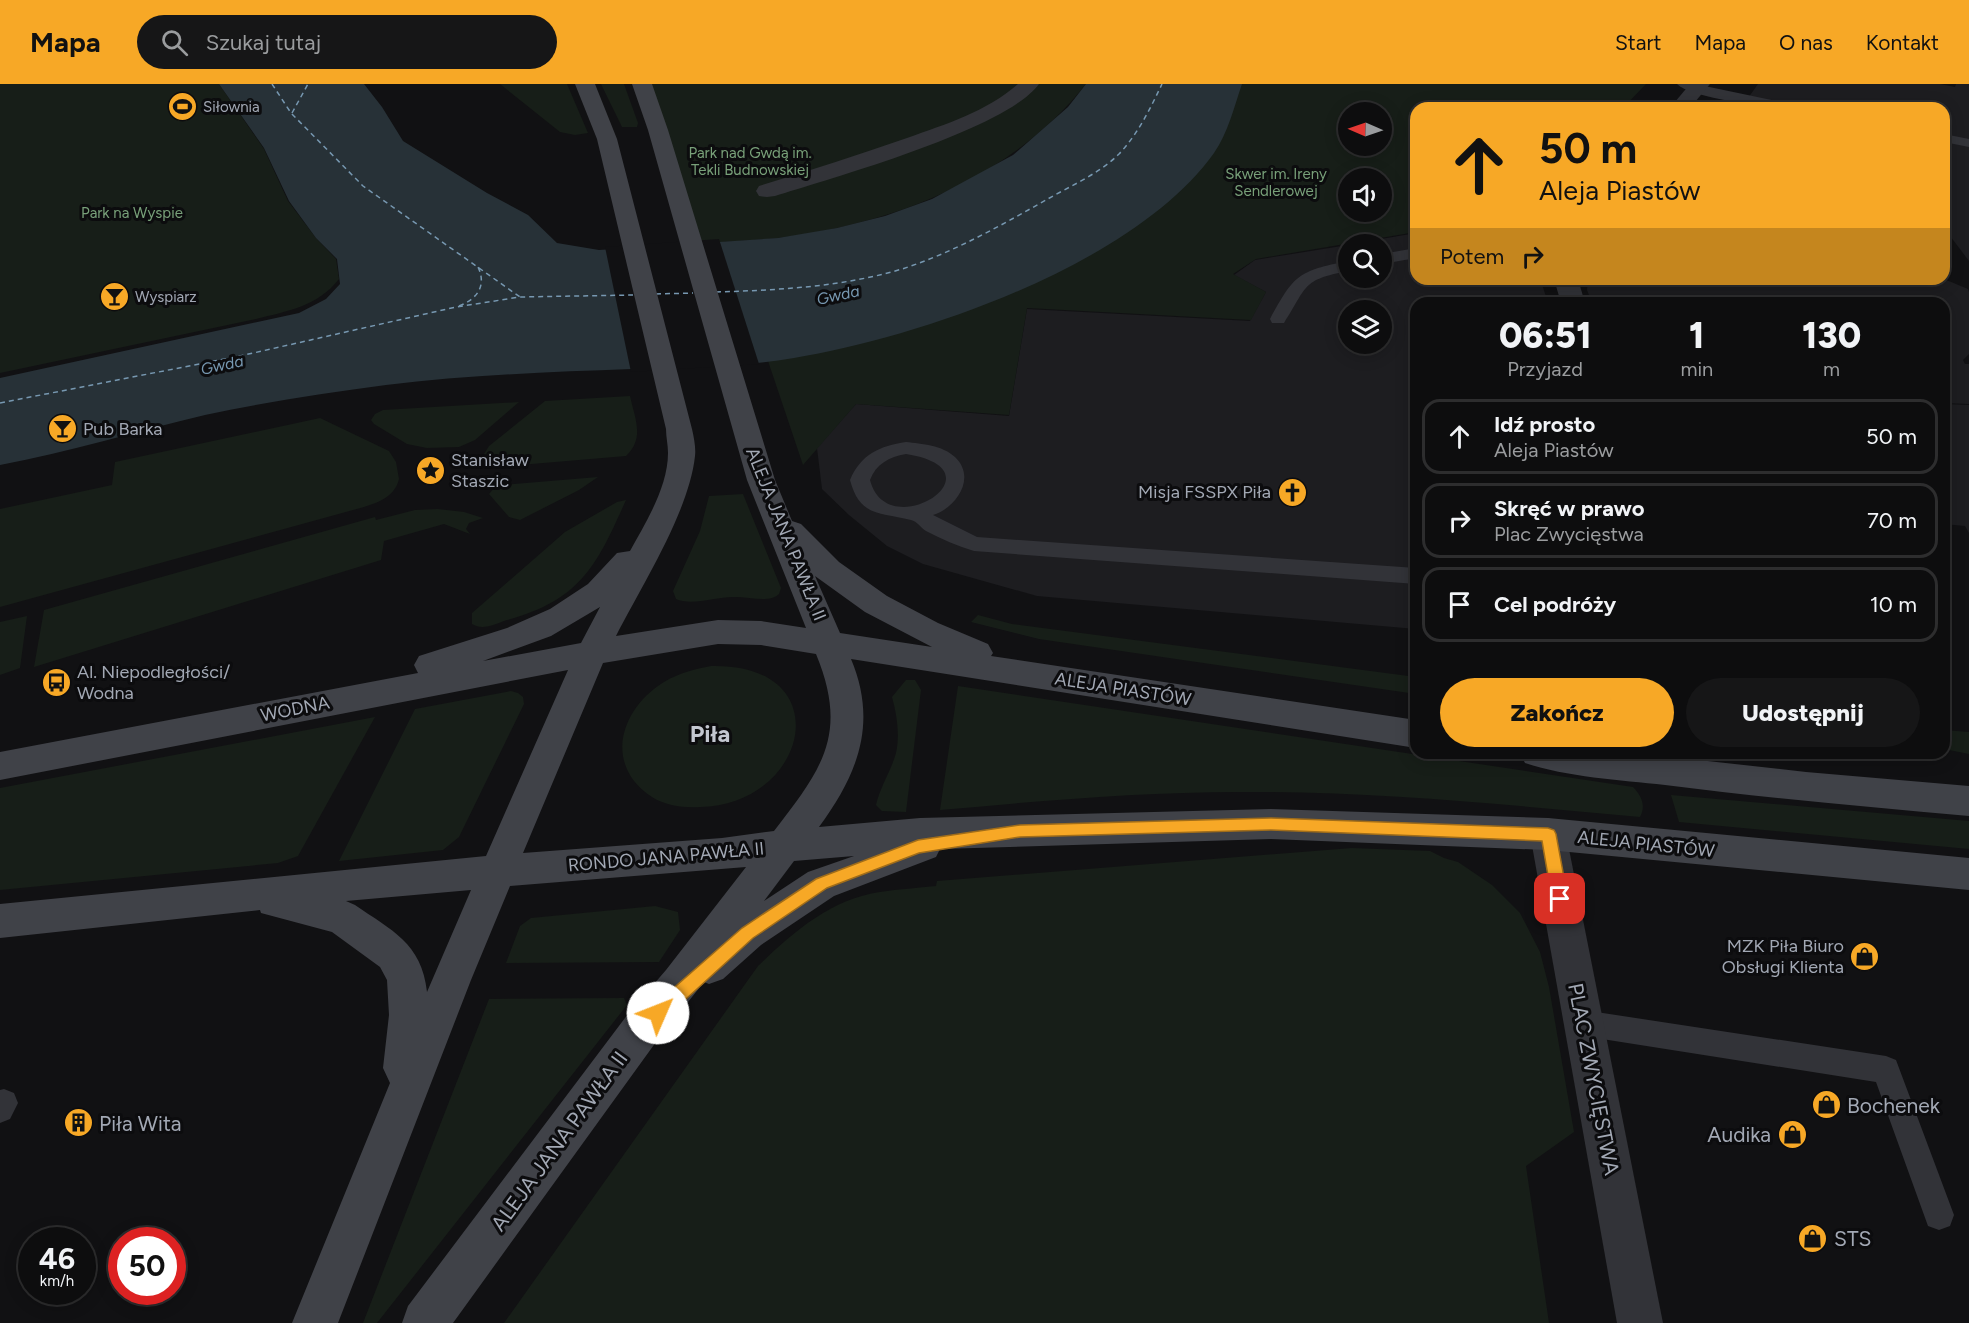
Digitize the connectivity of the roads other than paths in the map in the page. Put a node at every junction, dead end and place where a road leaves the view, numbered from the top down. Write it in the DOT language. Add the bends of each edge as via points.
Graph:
graph roads {
  1 [pos="585,84"];
  2 [pos="642,84"];
  3 [pos="1029,84"];
  4 [pos="1693,86"];
  5 [pos="1684,102"];
  6 [pos="1764,102"];
  7 [pos="1950,139"];
  8 [pos="1969,143"];
  9 [pos="767,191"];
  10 [pos="1410,254"];
  11 [pos="1392,258"];
  12 [pos="1338,268"];
  13 [pos="1278,319"];
  14 [pos="771,504"];
  15 [pos="917,513"];
  16 [pos="661,520"];
  17 [pos="1410,576"];
  18 [pos="830,645"];
  19 [pos="591,654"];
  20 [pos="1038,675"];
  21 [pos="258,716"];
  22 [pos="1410,733"];
  23 [pos="1575,759"];
  24 [pos="0,766"];
  25 [pos="1969,801"];
  26 [pos="1020,831"];
  27 [pos="1548,834"];
  28 [pos="783,846"];
  29 [pos="497,871"];
  30 [pos="1969,874"];
  31 [pos="223,898"];
  32 [pos="0,921"];
  33 [pos="1583,1023"];
  34 [pos="642,1028"];
  35 [pos="393,1126"];
  36 [pos="1938,1215"];
  37 [pos="315,1323"];
  38 [pos="424,1323"];
  39 [pos="1640,1323"];
  1 -- 16 [label="main road" via="607,138 679,429 682,454"];
  2 -- 14 [label="main road, ALEJA JANA PAWŁA II" via="742,422"];
  3 -- 9 [label="street" via="1005,104 977,118 847,167"];
  4 -- 5 [label="street"];
  4 -- 6 [label="lane"];
  7 -- 8 [label="lane"];
  10 -- 11 [label="lane"];
  12 -- 13 [label="lane" via="1304,277"];
  14 -- 18 [label="main road, ALEJA JANA PAWŁA II"];
  14 -- 20 [label="main road" via="802,546 843,583 948,642"];
  15 -- 15 [label="lane" via="939,505 954,491 956,475 947,460 930,451 906,448 884,453 867,465 860,480 865,496 881,508"];
  15 -- 17 [label="lane" via="932,525 974,544"];
  16 -- 19 [label="main road"];
  16 -- 21 [label="main road" via="600,592 552,622 496,646"];
  18 -- 19 [label="main road" via="760,633 718,632"];
  18 -- 20 [label="main road, ALEJA PIASTÓW"];
  18 -- 28 [label="main road, RONDO JANA PAWŁA II" via="842,677 847,722 844,748 820,798"];
  19 -- 21 [label="main road, WODNA"];
  19 -- 29 [label="main road"];
  20 -- 22 [label="main road, ALEJA PIASTÓW"];
  21 -- 24 [label="main road, WODNA"];
  23 -- 25 [label="main road" via="1650,771"];
  26 -- 27 [label="main road, ALEJA PIASTÓW" via="1271,824"];
  26 -- 28 [label="main road, ALEJA PIASTÓW" via="920,834"];
  26 -- 34 [label="main road" via="918,847 821,884 748,933"];
  27 -- 30 [label="main road, ALEJA PIASTÓW"];
  27 -- 33 [label="street, PLAC ZWYCIĘSTWA"];
  28 -- 29 [label="main road, RONDO JANA PAWŁA II"];
  28 -- 34 [label="main road, ALEJA JANA PAWŁA II"];
  29 -- 31 [label="main road"];
  29 -- 35 [label="main road"];
  31 -- 32 [label="main road"];
  31 -- 35 [label="main road" via="268,900 342,918 394,954 406,979 409,1015"];
  33 -- 36 [label="lane" via="1886,1070"];
  33 -- 39 [label="street, PLAC ZWYCIĘSTWA"];
  34 -- 38 [label="main road, ALEJA JANA PAWŁA II"];
  35 -- 37 [label="main road"];
}
